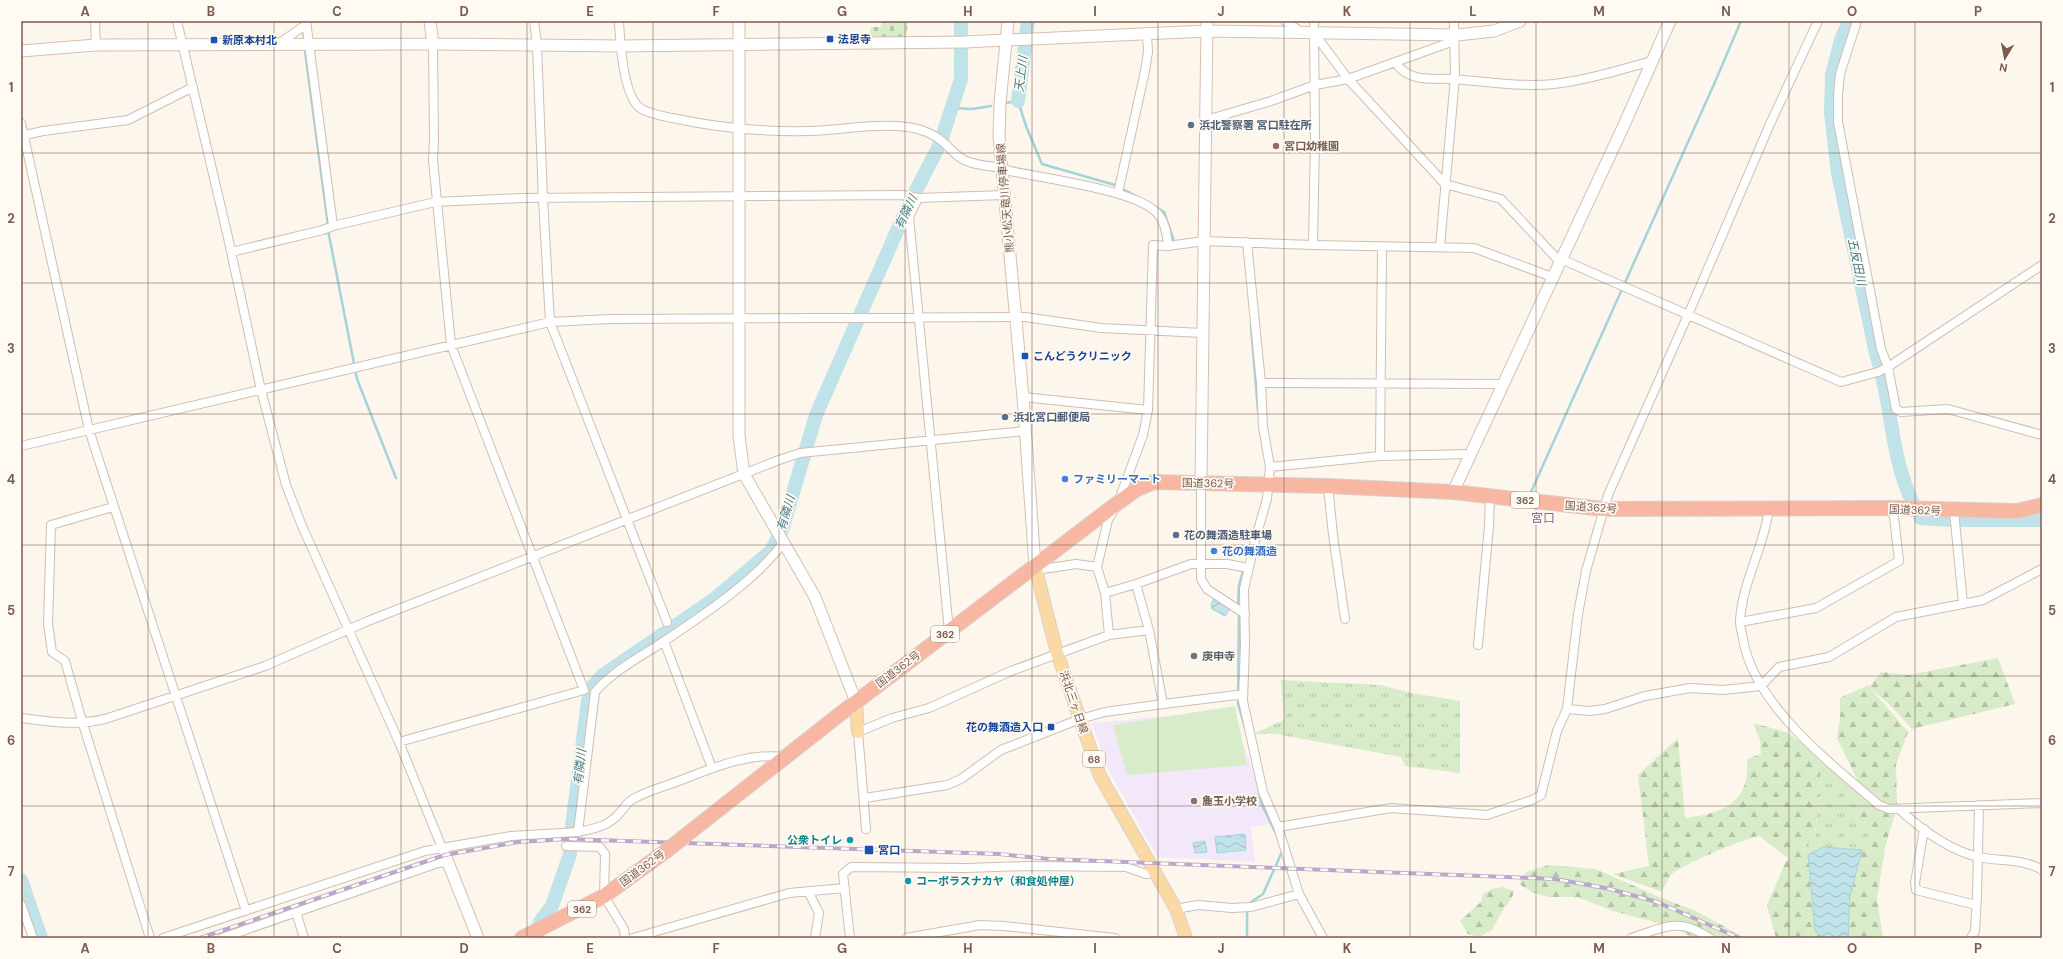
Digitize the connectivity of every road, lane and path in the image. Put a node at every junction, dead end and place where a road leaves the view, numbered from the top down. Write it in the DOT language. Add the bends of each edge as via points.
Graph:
graph roads {
  1 [pos="95,21"];
  2 [pos="177,21"];
  3 [pos="430,21"];
  4 [pos="534,21"];
  5 [pos="619,21"];
  6 [pos="739,21"];
  7 [pos="1008,21"];
  8 [pos="1285,21"];
  9 [pos="1314,21"];
  10 [pos="1454,21"];
  11 [pos="1520,21"];
  12 [pos="1670,21"];
  13 [pos="1818,21"];
  14 [pos="1857,21"];
  15 [pos="304,24"];
  16 [pos="1207,26"];
  17 [pos="1309,33"];
  18 [pos="1147,35"];
  19 [pos="1454,38"];
  20 [pos="1006,40"];
  21 [pos="433,44"];
  22 [pos="96,45"];
  23 [pos="183,45"];
  24 [pos="276,45"];
  25 [pos="537,45"];
  26 [pos="310,46"];
  27 [pos="621,46"];
  28 [pos="739,46"];
  29 [pos="21,51"];
  30 [pos="1652,61"];
  31 [pos="1396,63"];
  32 [pos="1348,79"];
  33 [pos="1454,80"];
  34 [pos="1315,85"];
  35 [pos="193,87"];
  36 [pos="1206,120"];
  37 [pos="21,123"];
  38 [pos="738,128"];
  39 [pos="22,136"];
  40 [pos="1002,167"];
  41 [pos="1445,184"];
  42 [pos="1118,193"];
  43 [pos="1004,195"];
  44 [pos="740,198"];
  45 [pos="917,198"];
  46 [pos="543,199"];
  47 [pos="435,202"];
  48 [pos="332,226"];
  49 [pos="1204,242"];
  50 [pos="1247,242"];
  51 [pos="1312,245"];
  52 [pos="1168,246"];
  53 [pos="1382,247"];
  54 [pos="1440,247"];
  55 [pos="231,252"];
  56 [pos="1561,260"];
  57 [pos="2042,265"];
  58 [pos="1552,277"];
  59 [pos="1688,315"];
  60 [pos="918,317"];
  61 [pos="1015,317"];
  62 [pos="740,318"];
  63 [pos="550,322"];
  64 [pos="1150,332"];
  65 [pos="1203,333"];
  66 [pos="451,345"];
  67 [pos="1888,367"];
  68 [pos="1380,382"];
  69 [pos="1261,383"];
  70 [pos="1503,384"];
  71 [pos="262,390"];
  72 [pos="1023,397"];
  73 [pos="1148,410"];
  74 [pos="89,430"];
  75 [pos="1025,431"];
  76 [pos="2042,435"];
  77 [pos="930,440"];
  78 [pos="21,446"];
  79 [pos="1470,454"];
  80 [pos="1380,456"];
  81 [pos="1270,467"];
  82 [pos="744,474"];
  83 [pos="1201,483"];
  84 [pos="1269,485"];
  85 [pos="1328,486"];
  86 [pos="1453,492"];
  87 [pos="1490,496"];
  88 [pos="1118,502"];
  89 [pos="2042,505"];
  90 [pos="113,507"];
  91 [pos="1893,508"];
  92 [pos="1603,509"];
  93 [pos="1769,509"];
  94 [pos="1954,511"];
  95 [pos="627,520"];
  96 [pos="782,540"];
  97 [pos="532,556"];
  98 [pos="1201,563"];
  99 [pos="1097,567"];
  100 [pos="1035,568"];
  101 [pos="1249,568"];
  102 [pos="2042,569"];
  103 [pos="1136,584"];
  104 [pos="1105,593"];
  105 [pos="1963,603"];
  106 [pos="1245,614"];
  107 [pos="1345,619"];
  108 [pos="667,622"];
  109 [pos="1740,622"];
  110 [pos="348,630"];
  111 [pos="1149,630"];
  112 [pos="949,631"];
  113 [pos="1110,635"];
  114 [pos="664,641"];
  115 [pos="1478,645"];
  116 [pos="1057,653"];
  117 [pos="1761,686"];
  118 [pos="589,691"];
  119 [pos="176,696"];
  120 [pos="1241,696"];
  121 [pos="856,702"];
  122 [pos="1163,704"];
  123 [pos="1567,709"];
  124 [pos="21,718"];
  125 [pos="1080,719"];
  126 [pos="83,724"];
  127 [pos="858,732"];
  128 [pos="399,742"];
  129 [pos="785,757"];
  130 [pos="712,768"];
  131 [pos="865,798"];
  132 [pos="2042,803"];
  133 [pos="1979,805"];
  134 [pos="1900,810"];
  135 [pos="1278,827"];
  136 [pos="866,829"];
  137 [pos="1924,829"];
  138 [pos="578,832"];
  139 [pos="566,846"];
  140 [pos="445,854"];
  141 [pos="1978,857"];
  142 [pos="2042,870"];
  143 [pos="1155,872"];
  144 [pos="845,888"];
  145 [pos="808,891"];
  146 [pos="1298,894"];
  147 [pos="604,896"];
  148 [pos="21,904"];
  149 [pos="1976,905"];
  150 [pos="1176,909"];
  151 [pos="246,910"];
  152 [pos="296,912"];
  153 [pos="532,933"];
  154 [pos="33,938"];
  155 [pos="150,938"];
  156 [pos="163,938"];
  157 [pos="222,938"];
  158 [pos="304,938"];
  159 [pos="478,938"];
  160 [pos="628,938"];
  161 [pos="815,938"];
  162 [pos="850,938"];
  163 [pos="906,938"];
  164 [pos="1115,938"];
  165 [pos="1186,938"];
  166 [pos="1323,938"];
  167 [pos="1631,938"];
  168 [pos="1710,938"];
  169 [pos="1971,938"];
  1 -- 22 [label="street"];
  2 -- 23 [label="street"];
  3 -- 21 [label="street"];
  4 -- 25 [label="street"];
  5 -- 27 [label="street"];
  6 -- 28 [label="street"];
  7 -- 20 [label="street, 熊小松天竜川停車場線"];
  8 -- 17 [label="street"];
  9 -- 17 [label="street"];
  10 -- 19 [label="street"];
  11 -- 19 [label="street" via="1494,31"];
  12 -- 30 [label="street"];
  13 -- 59 [label="street" via="1770,124"];
  14 -- 67 [label="street" via="1840,74 1838,122 1882,349"];
  15 -- 24 [label="street"];
  15 -- 26 [label="street"];
  16 -- 17 [label="street"];
  16 -- 18 [label="street"];
  16 -- 36 [label="street"];
  17 -- 19 [label="street"];
  17 -- 32 [label="street"];
  17 -- 34 [label="street"];
  18 -- 20 [label="street"];
  18 -- 42 [label="street" via="1145,71"];
  19 -- 31 [label="street"];
  19 -- 33 [label="street"];
  20 -- 28 [label="street"];
  20 -- 40 [label="street, 熊小松天竜川停車場線" via="1000,103 999,136"];
  21 -- 25 [label="street"];
  21 -- 26 [label="street"];
  21 -- 47 [label="street" via="432,160"];
  22 -- 23 [label="street"];
  22 -- 29 [label="street"];
  23 -- 24 [label="street"];
  23 -- 35 [label="street"];
  24 -- 26 [label="street"];
  25 -- 27 [label="street"];
  25 -- 46 [label="street"];
  26 -- 48 [label="street"];
  27 -- 28 [label="street"];
  27 -- 38 [label="street" via="632,99 639,108 649,113 700,124"];
  28 -- 38 [label="street"];
  30 -- 33 [label="street" via="1555,84 1495,84"];
  30 -- 56 [label="street"];
  31 -- 32 [label="street"];
  31 -- 33 [label="street" via="1400,70 1420,78"];
  32 -- 34 [label="street"];
  32 -- 41 [label="street"];
  33 -- 41 [label="street"];
  34 -- 36 [label="street" via="1272,101"];
  34 -- 51 [label="street"];
  35 -- 39 [label="street" via="128,120"];
  35 -- 55 [label="street"];
  36 -- 49 [label="street"];
  37 -- 39 [label="street"];
  38 -- 40 [label="street" via="809,131 908,127 924,131 941,140 961,159 970,163"];
  38 -- 44 [label="street"];
  39 -- 74 [label="street"];
  40 -- 42 [label="street" via="1010,171"];
  40 -- 43 [label="street, 熊小松天竜川停車場線"];
  41 -- 54 [label="street"];
  41 -- 56 [label="street" via="1501,199"];
  42 -- 52 [label="street" via="1157,212 1166,230"];
  43 -- 45 [label="street"];
  43 -- 61 [label="street, 熊小松天竜川停車場線"];
  44 -- 45 [label="street" via="903,195"];
  44 -- 46 [label="street"];
  44 -- 62 [label="street"];
  45 -- 60 [label="street" via="909,217"];
  46 -- 47 [label="street"];
  46 -- 63 [label="street"];
  47 -- 48 [label="street"];
  47 -- 66 [label="street"];
  48 -- 55 [label="street"];
  49 -- 50 [label="street"];
  49 -- 52 [label="street"];
  49 -- 65 [label="street"];
  50 -- 51 [label="street"];
  50 -- 69 [label="street"];
  51 -- 53 [label="street"];
  52 -- 64 [label="street" via="1153,245"];
  53 -- 54 [label="street"];
  53 -- 68 [label="street"];
  54 -- 58 [label="street" via="1474,248"];
  55 -- 71 [label="street"];
  56 -- 58 [label="street"];
  56 -- 59 [label="street"];
  57 -- 67 [label="street"];
  58 -- 70 [label="street"];
  59 -- 67 [label="street" via="1840,382"];
  59 -- 92 [label="street"];
  60 -- 61 [label="street"];
  60 -- 62 [label="street"];
  60 -- 77 [label="street"];
  61 -- 64 [label="street" via="1025,316 1101,328"];
  61 -- 72 [label="street, 熊小松天竜川停車場線"];
  62 -- 63 [label="street"];
  62 -- 82 [label="street" via="740,436"];
  63 -- 66 [label="street"];
  63 -- 95 [label="street"];
  64 -- 65 [label="street"];
  64 -- 73 [label="street"];
  65 -- 83 [label="street"];
  66 -- 71 [label="street"];
  66 -- 97 [label="street"];
  67 -- 76 [label="street" via="1896,409 1901,412 1948,410"];
  68 -- 69 [label="street"];
  68 -- 70 [label="street"];
  68 -- 80 [label="street"];
  69 -- 81 [label="street" via="1263,427"];
  70 -- 79 [label="street"];
  71 -- 74 [label="street"];
  71 -- 110 [label="street" via="286,485"];
  72 -- 73 [label="street"];
  72 -- 75 [label="street, 熊小松天竜川停車場線"];
  73 -- 88 [label="street" via="1143,435"];
  74 -- 78 [label="street"];
  74 -- 90 [label="street"];
  75 -- 77 [label="street"];
  75 -- 100 [label="street, 熊小松天竜川停車場線"];
  77 -- 82 [label="street" via="803,453"];
  77 -- 112 [label="street"];
  79 -- 80 [label="street"];
  79 -- 86 [label="street"];
  80 -- 81 [label="street"];
  81 -- 84 [label="street"];
  82 -- 95 [label="street"];
  82 -- 96 [label="street"];
  83 -- 84 [label="highway, 国道362号 / 362"];
  83 -- 88 [label="highway, 国道362号 / 362" via="1154,482 1137,489"];
  83 -- 98 [label="street"];
  84 -- 85 [label="highway, 国道362号 / 362"];
  84 -- 101 [label="street"];
  85 -- 86 [label="highway, 国道362号 / 362"];
  85 -- 107 [label="street"];
  86 -- 87 [label="highway, 国道362号 / 362"];
  87 -- 92 [label="highway, 国道362号 / 362"];
  87 -- 115 [label="street"];
  88 -- 99 [label="street" via="1108,520"];
  88 -- 100 [label="highway, 国道362号 / 362"];
  89 -- 94 [label="highway, 国道362号 / 362" via="2017,511"];
  90 -- 119 [label="street"];
  90 -- 126 [label="street" via="51,525 48,624 52,652 65,661"];
  91 -- 93 [label="highway, 国道362号 / 362"];
  91 -- 94 [label="highway, 国道362号 / 362"];
  91 -- 109 [label="street" via="1899,561 1816,608"];
  92 -- 93 [label="highway, 国道362号 / 362"];
  92 -- 123 [label="street" via="1586,571 1578,614"];
  93 -- 109 [label="street" via="1767,526 1744,598"];
  94 -- 105 [label="street"];
  95 -- 97 [label="street"];
  95 -- 108 [label="street"];
  96 -- 114 [label="street" via="769,562"];
  96 -- 121 [label="street" via="815,597"];
  97 -- 110 [label="street"];
  97 -- 118 [label="street"];
  98 -- 101 [label="street"];
  98 -- 103 [label="street" via="1191,564"];
  98 -- 106 [label="street" via="1203,584"];
  99 -- 100 [label="street" via="1076,564"];
  99 -- 104 [label="street"];
  100 -- 112 [label="highway, 国道362号 / 362"];
  100 -- 116 [label="main road, 浜北三ヶ日線 / 68"];
  101 -- 106 [label="street" via="1244,589"];
  102 -- 105 [label="street" via="1983,600"];
  103 -- 104 [label="street"];
  103 -- 111 [label="street"];
  104 -- 113 [label="street"];
  105 -- 117 [label="street" via="1896,617 1829,657 1779,667"];
  106 -- 120 [label="street"];
  109 -- 117 [label="street" via="1745,652"];
  110 -- 119 [label="street" via="265,666"];
  110 -- 128 [label="street"];
  111 -- 113 [label="street"];
  111 -- 122 [label="street"];
  112 -- 121 [label="highway, 国道362号 / 362"];
  113 -- 116 [label="street"];
  114 -- 118 [label="street"];
  114 -- 130 [label="street"];
  116 -- 125 [label="main road, 浜北三ヶ日線 / 68"];
  116 -- 127 [label="street" via="929,708 892,718"];
  117 -- 123 [label="street" via="1723,690 1690,688 1645,696 1605,709"];
  117 -- 134 [label="street" via="1804,740 1879,805"];
  118 -- 128 [label="street"];
  118 -- 138 [label="street"];
  119 -- 126 [label="street"];
  119 -- 151 [label="street"];
  120 -- 122 [label="street"];
  120 -- 135 [label="street" via="1263,792"];
  121 -- 127 [label="main road"];
  121 -- 129 [label="highway, 国道362号 / 362"];
  122 -- 125 [label="street" via="1105,712"];
  123 -- 135 [label="street" via="1557,730 1544,786 1540,795 1532,800 1487,815 1391,808"];
  124 -- 126 [label="street"];
  125 -- 131 [label="street" via="1001,750 961,779 947,785"];
  125 -- 143 [label="main road, 浜北三ヶ日線 / 68" via="1100,776"];
  126 -- 155 [label="street"];
  127 -- 131 [label="street"];
  128 -- 140 [label="street"];
  129 -- 130 [label="street" via="731,761"];
  129 -- 147 [label="highway, 国道362号 / 362, bridge" via="666,851"];
  130 -- 138 [label="street" via="633,799 610,822 599,828"];
  131 -- 136 [label="street"];
  132 -- 133 [label="street"];
  133 -- 134 [label="street"];
  133 -- 141 [label="street"];
  134 -- 137 [label="street"];
  135 -- 146 [label="street"];
  137 -- 141 [label="street" via="1958,849"];
  137 -- 149 [label="street" via="1916,890"];
  138 -- 140 [label="street" via="510,836"];
  139 -- 147 [label="street" via="603,849"];
  140 -- 151 [label="street"];
  140 -- 152 [label="street" via="438,863"];
  140 -- 159 [label="street"];
  141 -- 142 [label="street" via="2030,864"];
  141 -- 149 [label="street"];
  143 -- 144 [label="street" via="1146,874 1140,870 1119,867 966,868 861,865 851,866 843,874"];
  143 -- 150 [label="main road, 浜北三ヶ日線 / 68"];
  144 -- 145 [label="street"];
  144 -- 162 [label="street"];
  145 -- 160 [label="street" via="789,893"];
  145 -- 161 [label="street" via="819,913"];
  146 -- 150 [label="street" via="1248,907 1198,905"];
  146 -- 166 [label="street"];
  147 -- 153 [label="highway, 国道362号 / 362"];
  147 -- 160 [label="street"];
  148 -- 154 [label="street"];
  149 -- 169 [label="street" via="1975,931"];
  150 -- 165 [label="main road, 浜北三ヶ日線 / 68"];
  151 -- 156 [label="street"];
  152 -- 157 [label="street"];
  152 -- 158 [label="street"];
  163 -- 164 [label="street" via="980,925 1012,926"];
  167 -- 168 [label="street" via="1650,931 1679,926 1688,927"];
}
